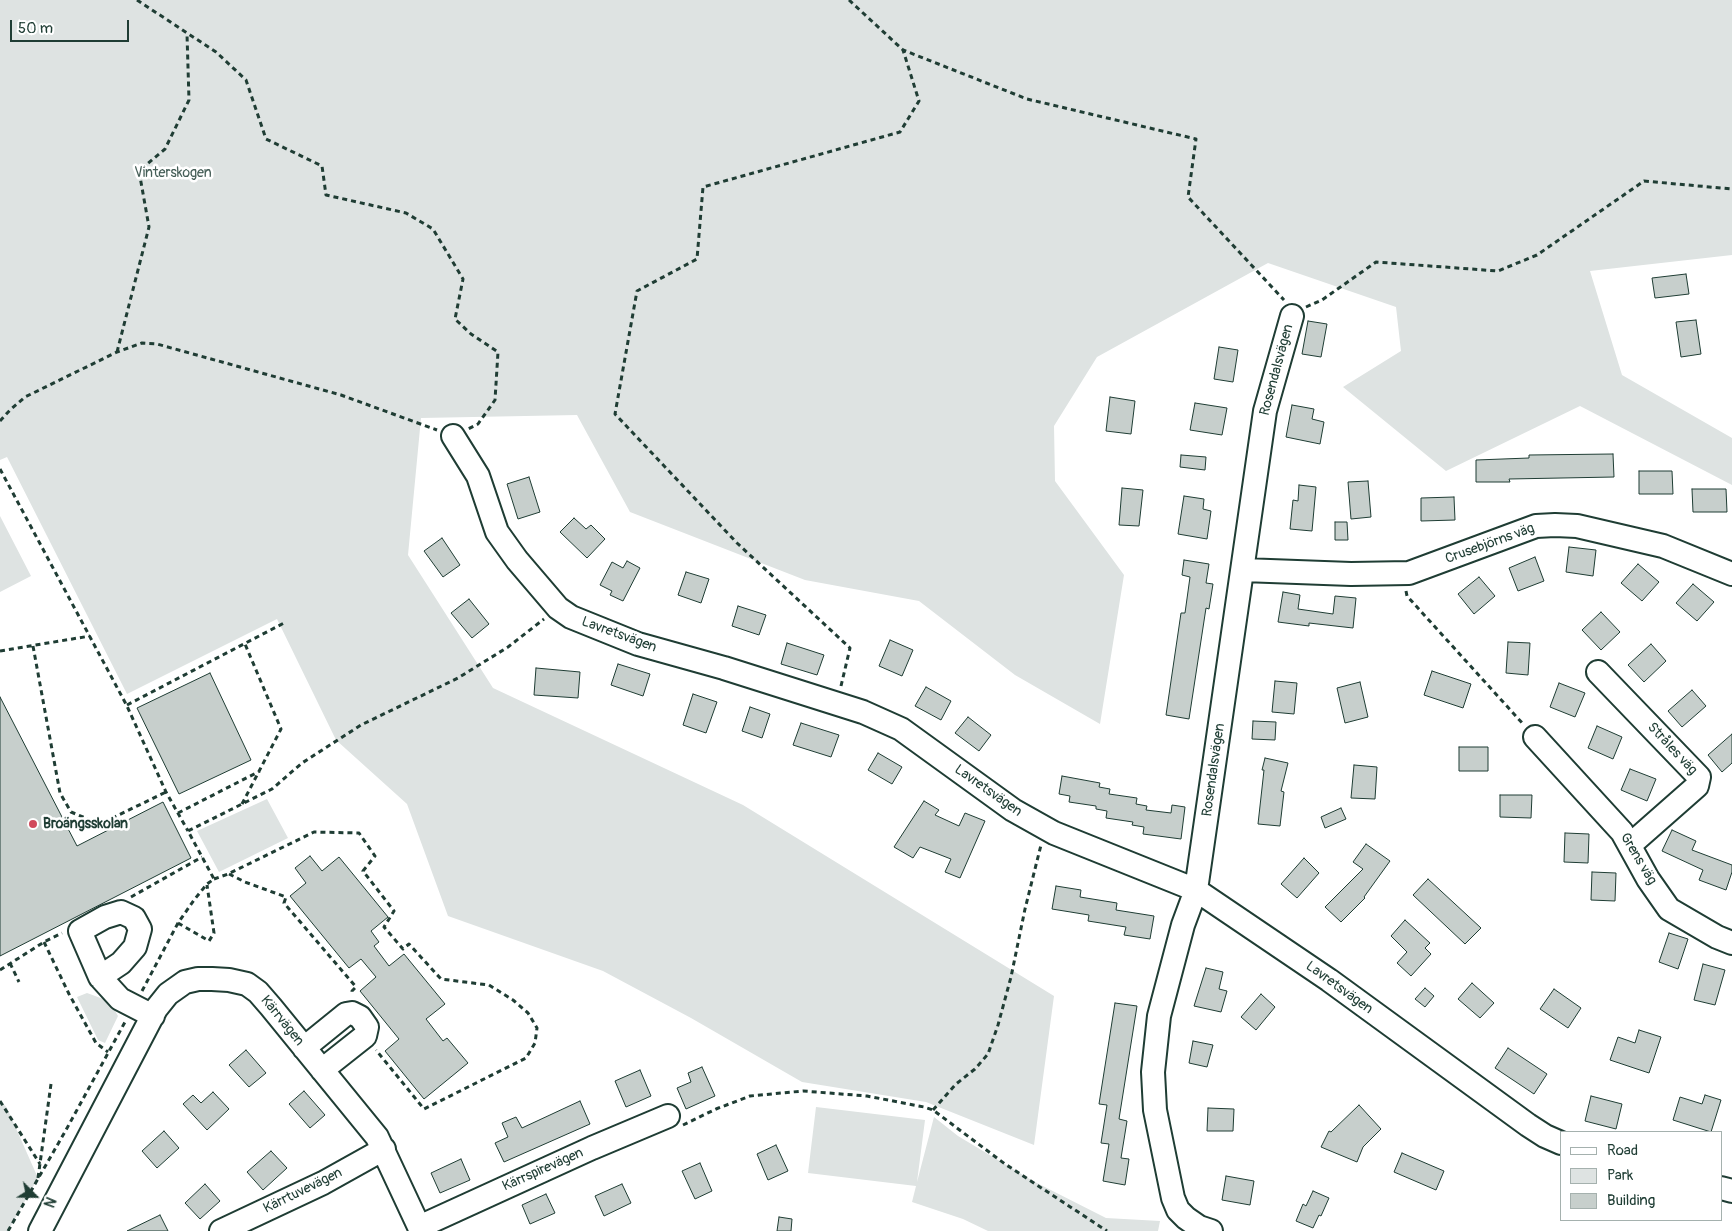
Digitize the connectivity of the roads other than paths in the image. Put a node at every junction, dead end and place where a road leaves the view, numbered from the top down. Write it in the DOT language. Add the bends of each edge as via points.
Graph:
graph roads {
  1 [pos="1293,314"];
  2 [pos="454,436"];
  3 [pos="1244,570"];
  4 [pos="1732,574"];
  5 [pos="1598,672"];
  6 [pos="1535,737"];
  7 [pos="1630,845"];
  8 [pos="1196,890"];
  9 [pos="1732,943"];
  10 [pos="100,977"];
  11 [pos="143,1011"];
  12 [pos="304,1048"];
  13 [pos="322,1070"];
  14 [pos="668,1116"];
  15 [pos="1560,1143"];
  16 [pos="384,1149"];
  17 [pos="1181,1224"];
  18 [pos="420,1229"];
  19 [pos="40,1231"];
  20 [pos="221,1231"];
  21 [pos="1211,1231"];
  1 -- 3 [label="street, Rosendalsvägen" via="1265,411"];
  2 -- 8 [label="street, Lavretsvägen" via="478,476 497,532 558,608 572,617 638,644 863,712 901,729 1013,810 1054,833"];
  3 -- 4 [label="street, Crusebjörns väg" via="1409,573 1536,526 1555,525 1577,526 1663,546"];
  3 -- 8 [label="street, Rosendalsvägen"];
  5 -- 7 [label="street, Stråles väg" via="1699,777 1697,786"];
  6 -- 7 [label="street, Grens väg" via="1622,832"];
  7 -- 9 [label="street, Grens väg" via="1669,909"];
  8 -- 15 [label="street, Lavretsvägen" via="1329,980 1528,1125"];
  8 -- 17 [label="street, Rosendalsvägen" via="1183,925 1159,1016 1153,1072 1155,1110 1172,1198"];
  10 -- 11 [label="street" via="120,999"];
  11 -- 12 [label="street, Kärrvägen" via="185,982 230,980 246,984 258,992"];
  11 -- 19 [label="street, Kärrvägen"];
  12 -- 13 [label="street, Kärrvägen"];
  12 -- 13 [label="street" via="346,1014 360,1017 367,1027 365,1036"];
  13 -- 16 [label="street, Kärrvägen"];
  14 -- 18 [label="street, Kärrspirevägen"];
  16 -- 18 [label="street, Kärrvägen"];
  16 -- 20 [label="street, Kärrtuvevägen" via="323,1183"];
  17 -- 21 [label="street"];
}
